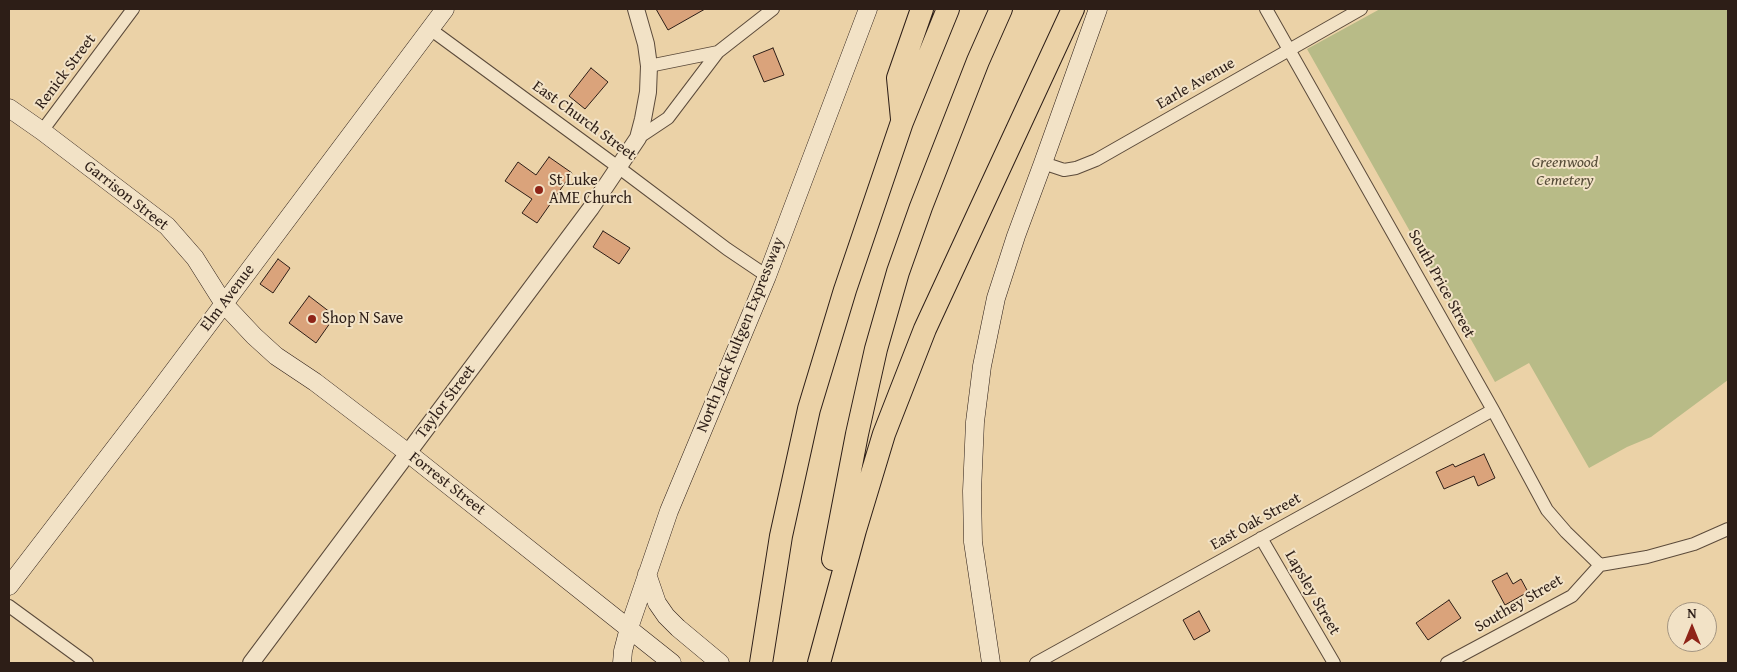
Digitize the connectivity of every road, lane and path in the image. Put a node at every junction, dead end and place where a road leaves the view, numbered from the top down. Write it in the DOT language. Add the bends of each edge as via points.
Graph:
graph roads {
  1 [pos="133,9"];
  2 [pos="445,9"];
  3 [pos="636,9"];
  4 [pos="773,9"];
  5 [pos="868,9"];
  6 [pos="922,9"];
  7 [pos="948,9"];
  8 [pos="1001,9"];
  9 [pos="1073,9"];
  10 [pos="1098,9"];
  11 [pos="1266,9"];
  12 [pos="1361,9"];
  13 [pos="760,13"];
  14 [pos="430,29"];
  15 [pos="1288,50"];
  16 [pos="718,52"];
  17 [pos="649,66"];
  18 [pos="9,108"];
  19 [pos="902,122"];
  20 [pos="42,131"];
  21 [pos="638,138"];
  22 [pos="1043,164"];
  23 [pos="618,166"];
  24 [pos="766,276"];
  25 [pos="224,304"];
  26 [pos="1493,410"];
  27 [pos="408,453"];
  28 [pos="1728,528"];
  29 [pos="1261,538"];
  30 [pos="1600,565"];
  31 [pos="647,574"];
  32 [pos="9,586"];
  33 [pos="9,606"];
  34 [pos="629,628"];
  35 [pos="719,662"];
  36 [pos="87,663"];
  37 [pos="251,663"];
  38 [pos="622,663"];
  39 [pos="672,663"];
  40 [pos="761,663"];
  41 [pos="817,663"];
  42 [pos="991,663"];
  43 [pos="1036,663"];
  44 [pos="1334,663"];
  45 [pos="1447,663"];
  1 -- 20 [label="street, Renick Street"];
  2 -- 14 [label="main road, Elm Avenue"];
  3 -- 17 [label="street"];
  4 -- 13 [label="street, Taylor Street"];
  5 -- 24 [label="main road, North Jack Kultgen Expressway"];
  6 -- 19 [label="highway" via="898,78"];
  7 -- 19 [label="highway"];
  8 -- 41 [label="highway" via="921,207 876,349 837,536"];
  9 -- 41 [label="highway" via="925,328 884,434"];
  10 -- 22 [label="main road"];
  11 -- 15 [label="street, South Price Street"];
  12 -- 15 [label="street, Earle Avenue"];
  13 -- 16 [label="street, Taylor Street"];
  14 -- 23 [label="street, East Church Street"];
  14 -- 25 [label="main road, Elm Avenue"];
  15 -- 22 [label="street, Earle Avenue" via="1096,160 1064,170"];
  15 -- 26 [label="street, South Price Street"];
  16 -- 17 [label="street, Taylor Street"];
  16 -- 21 [label="street, Taylor Street" via="668,118"];
  17 -- 21 [label="street, Taylor Street" via="644,119"];
  18 -- 20 [label="main road, Garrison Street"];
  19 -- 40 [label="highway" via="842,297 808,409 781,536"];
  20 -- 25 [label="main road, Garrison Street" via="167,226 195,258"];
  21 -- 23 [label="street, Taylor Street"];
  22 -- 42 [label="main road" via="996,298 975,422 973,542"];
  23 -- 24 [label="street, East Church Street"];
  23 -- 27 [label="street, Taylor Street" via="591,208"];
  24 -- 31 [label="main road, North Jack Kultgen Expressway" via="669,511"];
  25 -- 27 [label="main road, Forrest Street" via="276,356"];
  25 -- 32 [label="main road, Elm Avenue"];
  26 -- 29 [label="street, East Oak Street"];
  26 -- 30 [label="street, South Price Street" via="1547,510"];
  27 -- 34 [label="main road, Forrest Street"];
  27 -- 37 [label="street, Taylor Street"];
  28 -- 30 [label="street" via="1694,544"];
  29 -- 43 [label="street, East Oak Street"];
  29 -- 44 [label="street, Lapsley Street"];
  30 -- 45 [label="street, Southey Street" via="1572,596"];
  31 -- 34 [label="main road, North Jack Kultgen Expressway"];
  31 -- 35 [label="main road" via="657,603 666,616"];
  33 -- 36 [label="street"];
  34 -- 38 [label="main road, North Jack Kultgen Expressway"];
  34 -- 39 [label="main road, Forrest Street"];
}
